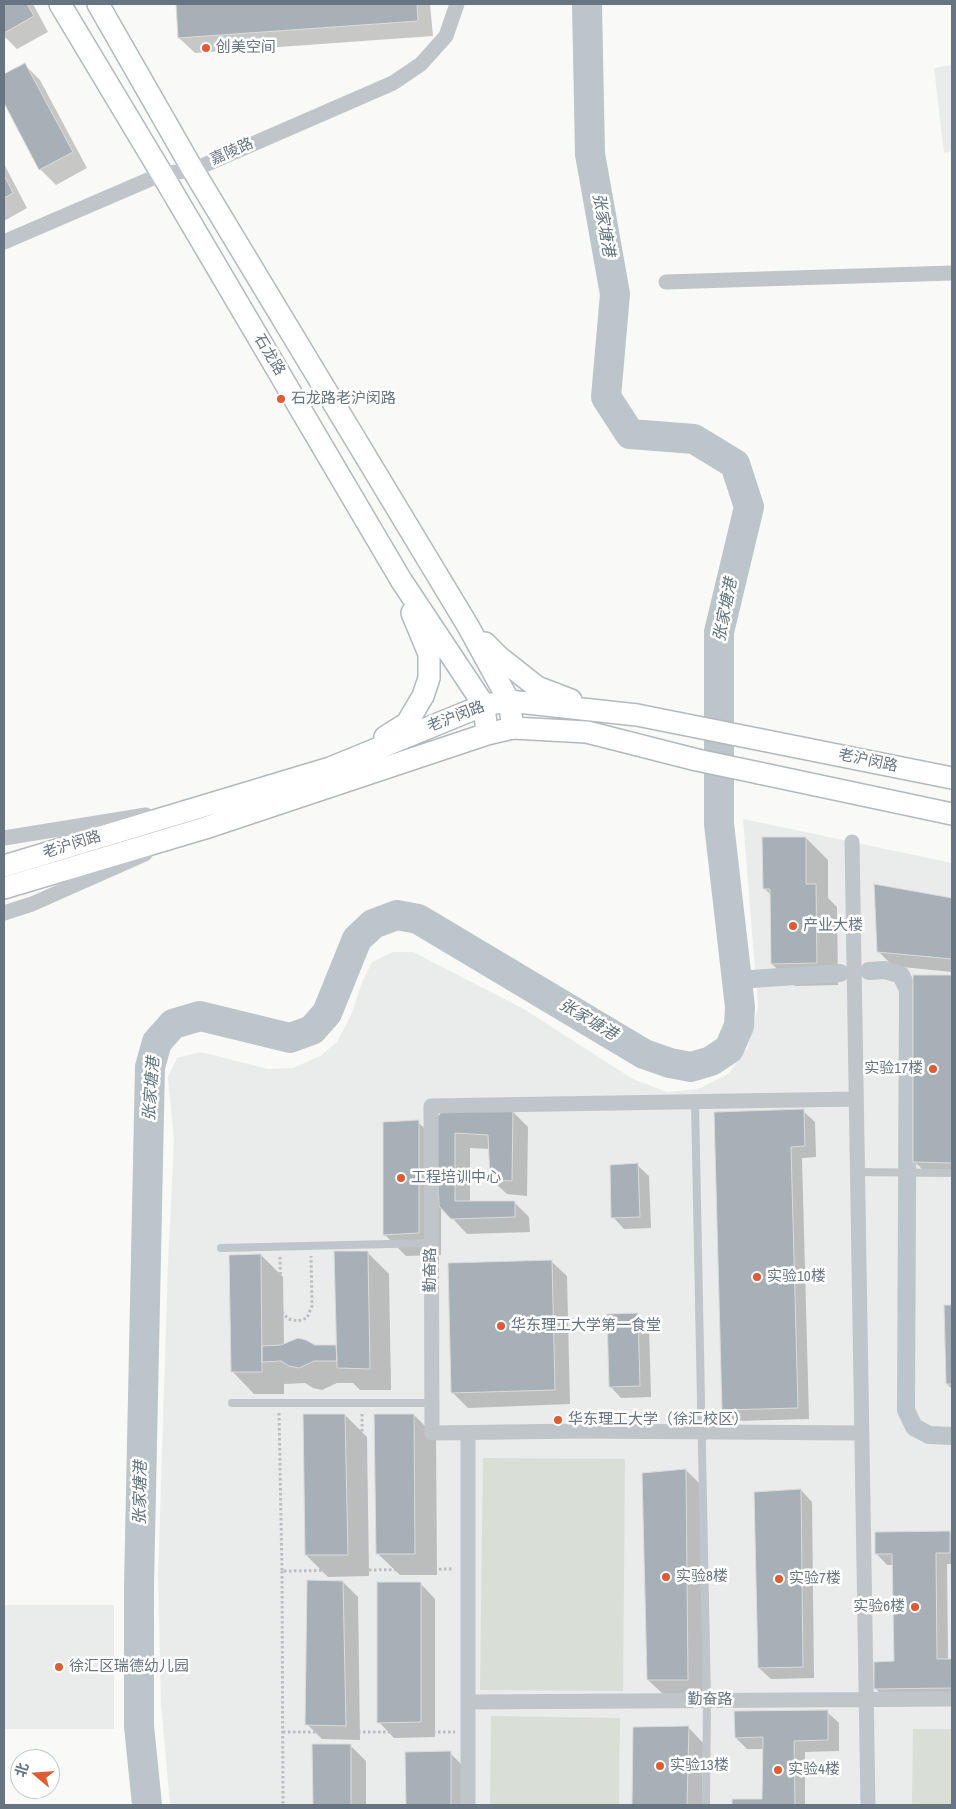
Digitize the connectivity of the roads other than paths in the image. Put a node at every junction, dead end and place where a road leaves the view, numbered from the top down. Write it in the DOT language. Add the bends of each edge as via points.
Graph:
graph roads {
  1 [pos="60,4"];
  2 [pos="98,4"];
  3 [pos="457,4"];
  4 [pos="193,170"];
  5 [pos="162,174"];
  6 [pos="4,242"];
  7 [pos="952,273"];
  8 [pos="666,282"];
  9 [pos="400,580"];
  10 [pos="468,626"];
  11 [pos="509,701"];
  12 [pos="484,705"];
  13 [pos="592,710"];
  14 [pos="513,728"];
  15 [pos="487,734"];
  16 [pos="330,768"];
  17 [pos="952,778"];
  18 [pos="199,807"];
  19 [pos="952,814"];
  20 [pos="205,828"];
  21 [pos="4,838"];
  22 [pos="852,842"];
  23 [pos="4,866"];
  24 [pos="4,888"];
  25 [pos="4,913"];
  26 [pos="856,1099"];
  27 [pos="695,1102"];
  28 [pos="858,1172"];
  29 [pos="952,1172"];
  30 [pos="431,1243"];
  31 [pos="221,1248"];
  32 [pos="232,1403"];
  33 [pos="432,1403"];
  34 [pos="702,1432"];
  35 [pos="862,1433"];
  36 [pos="468,1434"];
  37 [pos="952,1698"];
  38 [pos="866,1699"];
  39 [pos="707,1700"];
  40 [pos="468,1702"];
  41 [pos="468,1805"];
  42 [pos="706,1805"];
  43 [pos="868,1805"];
  1 -- 5 [label="main road, 石龙路"];
  2 -- 4 [label="main road, 石龙路"];
  3 -- 4 [label="street, 嘉陵路" via="446,36 421,64 393,83"];
  4 -- 5 [label="street, 嘉陵路"];
  4 -- 10 [label="main road, 石龙路"];
  5 -- 6 [label="street, 嘉陵路"];
  5 -- 9 [label="main road, 石龙路"];
  7 -- 8 [label="street"];
  9 -- 12 [label="main road, 石龙路"];
  9 -- 16 [label="main road" via="429,654 429,678 423,696 407,723"];
  10 -- 11 [label="main road, 石龙路"];
  10 -- 13 [label="main road" via="499,658 538,686"];
  11 -- 12 [label="main road, 老沪闵路"];
  11 -- 13 [label="main road, 老沪闵路"];
  11 -- 14 [label="main road, 石龙路"];
  12 -- 15 [label="main road, 石龙路"];
  12 -- 16 [label="main road, 老沪闵路"];
  13 -- 17 [label="main road, 老沪闵路" via="697,726"];
  14 -- 15 [label="main road, 老沪闵路"];
  14 -- 19 [label="main road, 老沪闵路, bridge" via="587,732 696,760"];
  15 -- 20 [label="main road, 老沪闵路"];
  16 -- 18 [label="main road, 老沪闵路"];
  18 -- 21 [label="street"];
  18 -- 23 [label="main road, 老沪闵路"];
  20 -- 24 [label="main road, 老沪闵路"];
  20 -- 25 [label="street" via="32,904"];
  22 -- 26 [label="street"];
  26 -- 27 [label="street"];
  26 -- 28 [label="street"];
  27 -- 30 [label="street, 勤奋路" via="431,1106"];
  27 -- 34 [label="lane"];
  28 -- 29 [label="lane"];
  28 -- 35 [label="street"];
  30 -- 31 [label="lane"];
  30 -- 33 [label="street, 勤奋路"];
  32 -- 33 [label="lane"];
  33 -- 36 [label="street, 勤奋路" via="432,1433"];
  34 -- 35 [label="street"];
  34 -- 36 [label="street"];
  34 -- 39 [label="lane"];
  35 -- 38 [label="street"];
  36 -- 40 [label="street"];
  37 -- 38 [label="street, 勤奋路"];
  38 -- 39 [label="street, 勤奋路"];
  38 -- 43 [label="street"];
  39 -- 40 [label="street, 勤奋路"];
  39 -- 42 [label="lane"];
  40 -- 41 [label="street"];
}
